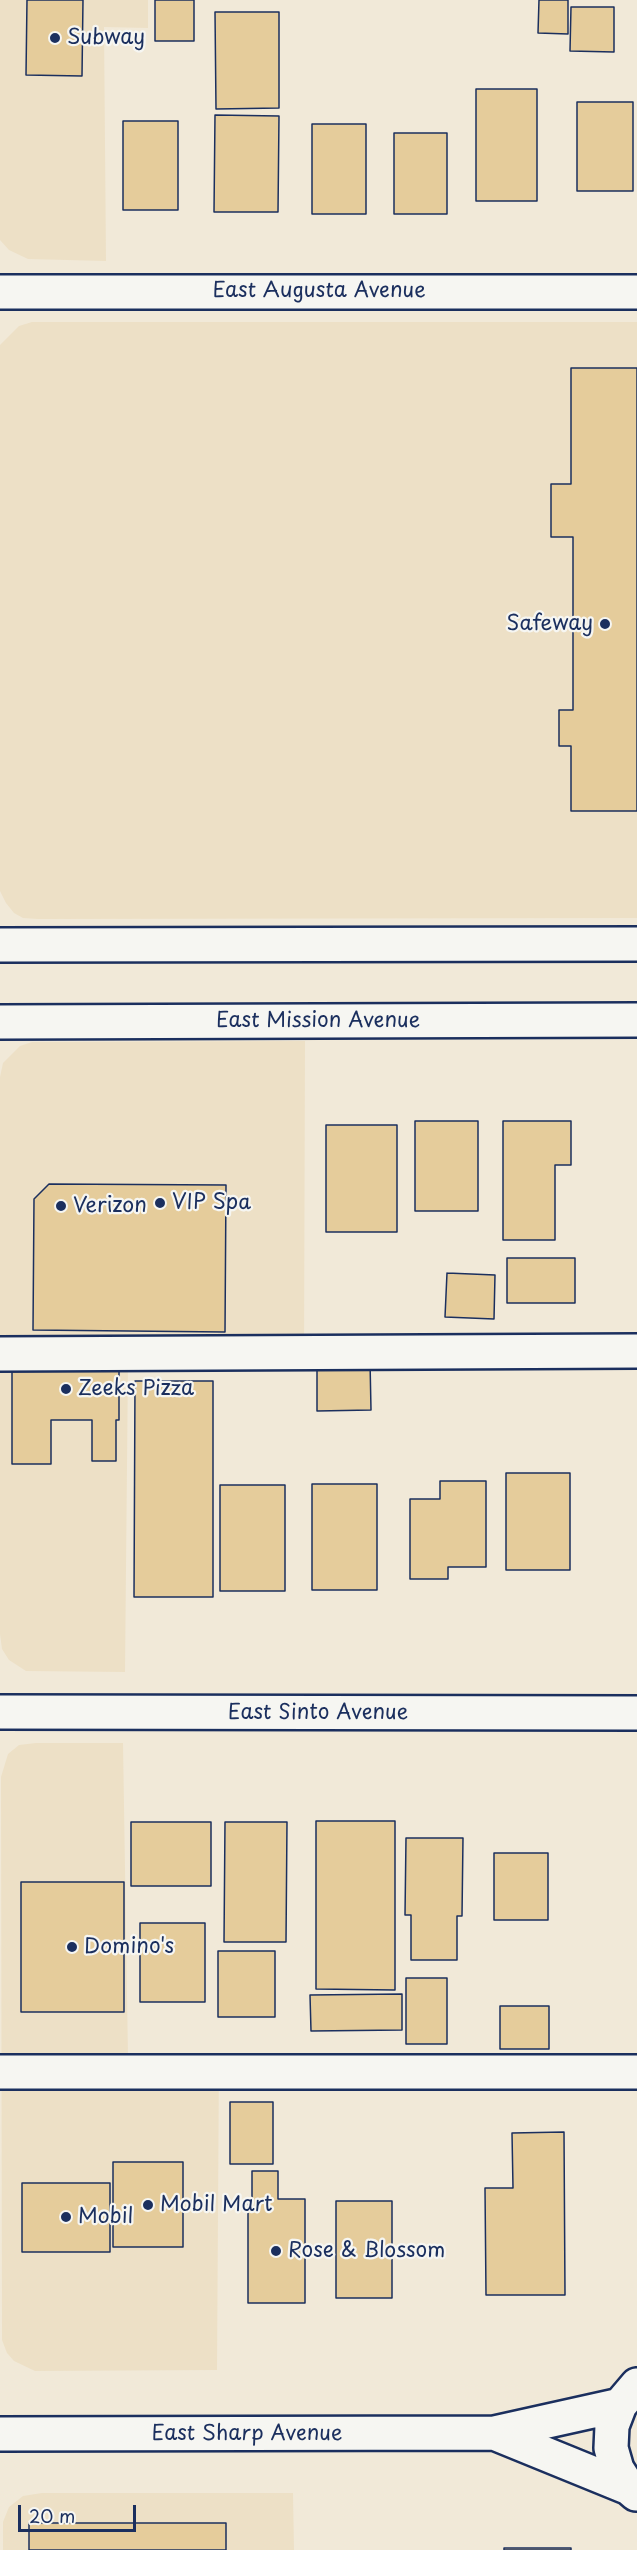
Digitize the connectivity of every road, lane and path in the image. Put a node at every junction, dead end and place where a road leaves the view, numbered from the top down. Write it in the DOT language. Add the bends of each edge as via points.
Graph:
graph roads {
  1 [pos="0,292"];
  2 [pos="637,292"];
  3 [pos="637,944"];
  4 [pos="0,945"];
  5 [pos="637,1020"];
  6 [pos="0,1022"];
  7 [pos="637,1351"];
  8 [pos="0,1354"];
  9 [pos="0,1712"];
  10 [pos="637,1713"];
  11 [pos="0,2072"];
  12 [pos="637,2072"];
  13 [pos="628,2395"];
  14 [pos="494,2433"];
  15 [pos="0,2434"];
  16 [pos="633,2491"];
  1 -- 2 [label="street, East Augusta Avenue"];
  3 -- 4 [label="street"];
  5 -- 6 [label="street, East Mission Avenue"];
  7 -- 8 [label="street"];
  9 -- 10 [label="street, East Sinto Avenue"];
  11 -- 12 [label="street"];
  13 -- 14 [label="street, East Sharp Avenue"];
  13 -- 16 [label="street" via="612,2426 611,2448 617,2469"];
  14 -- 15 [label="street, East Sharp Avenue"];
  14 -- 16 [label="street, East Sharp Avenue"];
}
